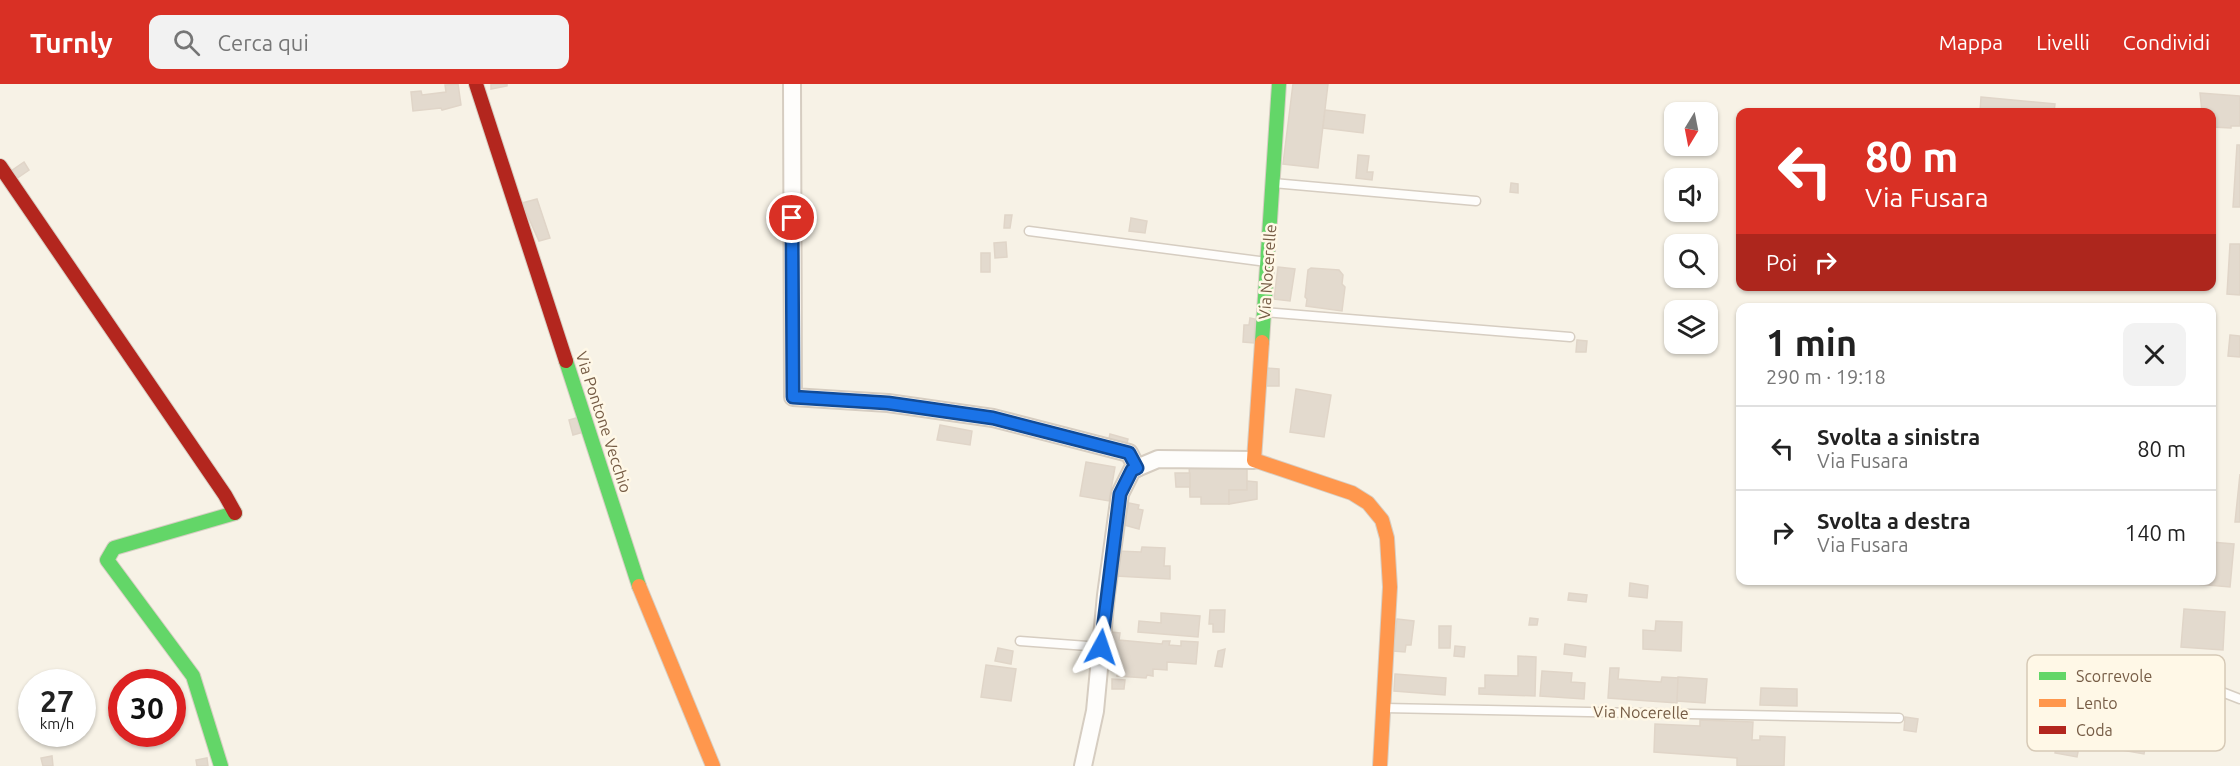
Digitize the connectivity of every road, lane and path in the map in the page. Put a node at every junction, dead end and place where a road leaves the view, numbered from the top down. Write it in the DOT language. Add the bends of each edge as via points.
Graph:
graph roads {
  1 [pos="476,84"];
  2 [pos="792,84"];
  3 [pos="1279,84"];
  4 [pos="0,166"];
  5 [pos="1273,183"];
  6 [pos="1476,201"];
  7 [pos="1029,231"];
  8 [pos="1267,262"];
  9 [pos="1264,312"];
  10 [pos="1570,337"];
  11 [pos="1254,460"];
  12 [pos="1137,468"];
  13 [pos="1020,641"];
  14 [pos="1101,647"];
  15 [pos="2225,693"];
  16 [pos="2240,699"];
  17 [pos="1383,708"];
  18 [pos="1899,718"];
  19 [pos="221,766"];
  20 [pos="713,766"];
  21 [pos="1083,766"];
  22 [pos="1380,766"];
  1 -- 20 [label="street, Via Pontone Vecchio" via="645,603"];
  2 -- 12 [label="street" via="793,397 888,403 993,418 1129,453"];
  3 -- 5 [label="street, Via Nocerelle"];
  4 -- 19 [label="street" via="235,514 114,548 107,560 193,676"];
  5 -- 6 [label="lane"];
  5 -- 8 [label="street, Via Nocerelle"];
  7 -- 8 [label="lane"];
  8 -- 9 [label="street, Via Nocerelle"];
  9 -- 10 [label="lane"];
  9 -- 11 [label="street, Via Nocerelle"];
  11 -- 12 [label="street" via="1158,459"];
  11 -- 17 [label="street" via="1352,493 1368,503 1382,520 1390,587"];
  12 -- 14 [label="street" via="1132,470 1120,494"];
  13 -- 14 [label="lane"];
  14 -- 21 [label="street" via="1095,711"];
  15 -- 16 [label="lane"];
  17 -- 18 [label="lane, Via Nocerelle"];
  17 -- 22 [label="street"];
}
